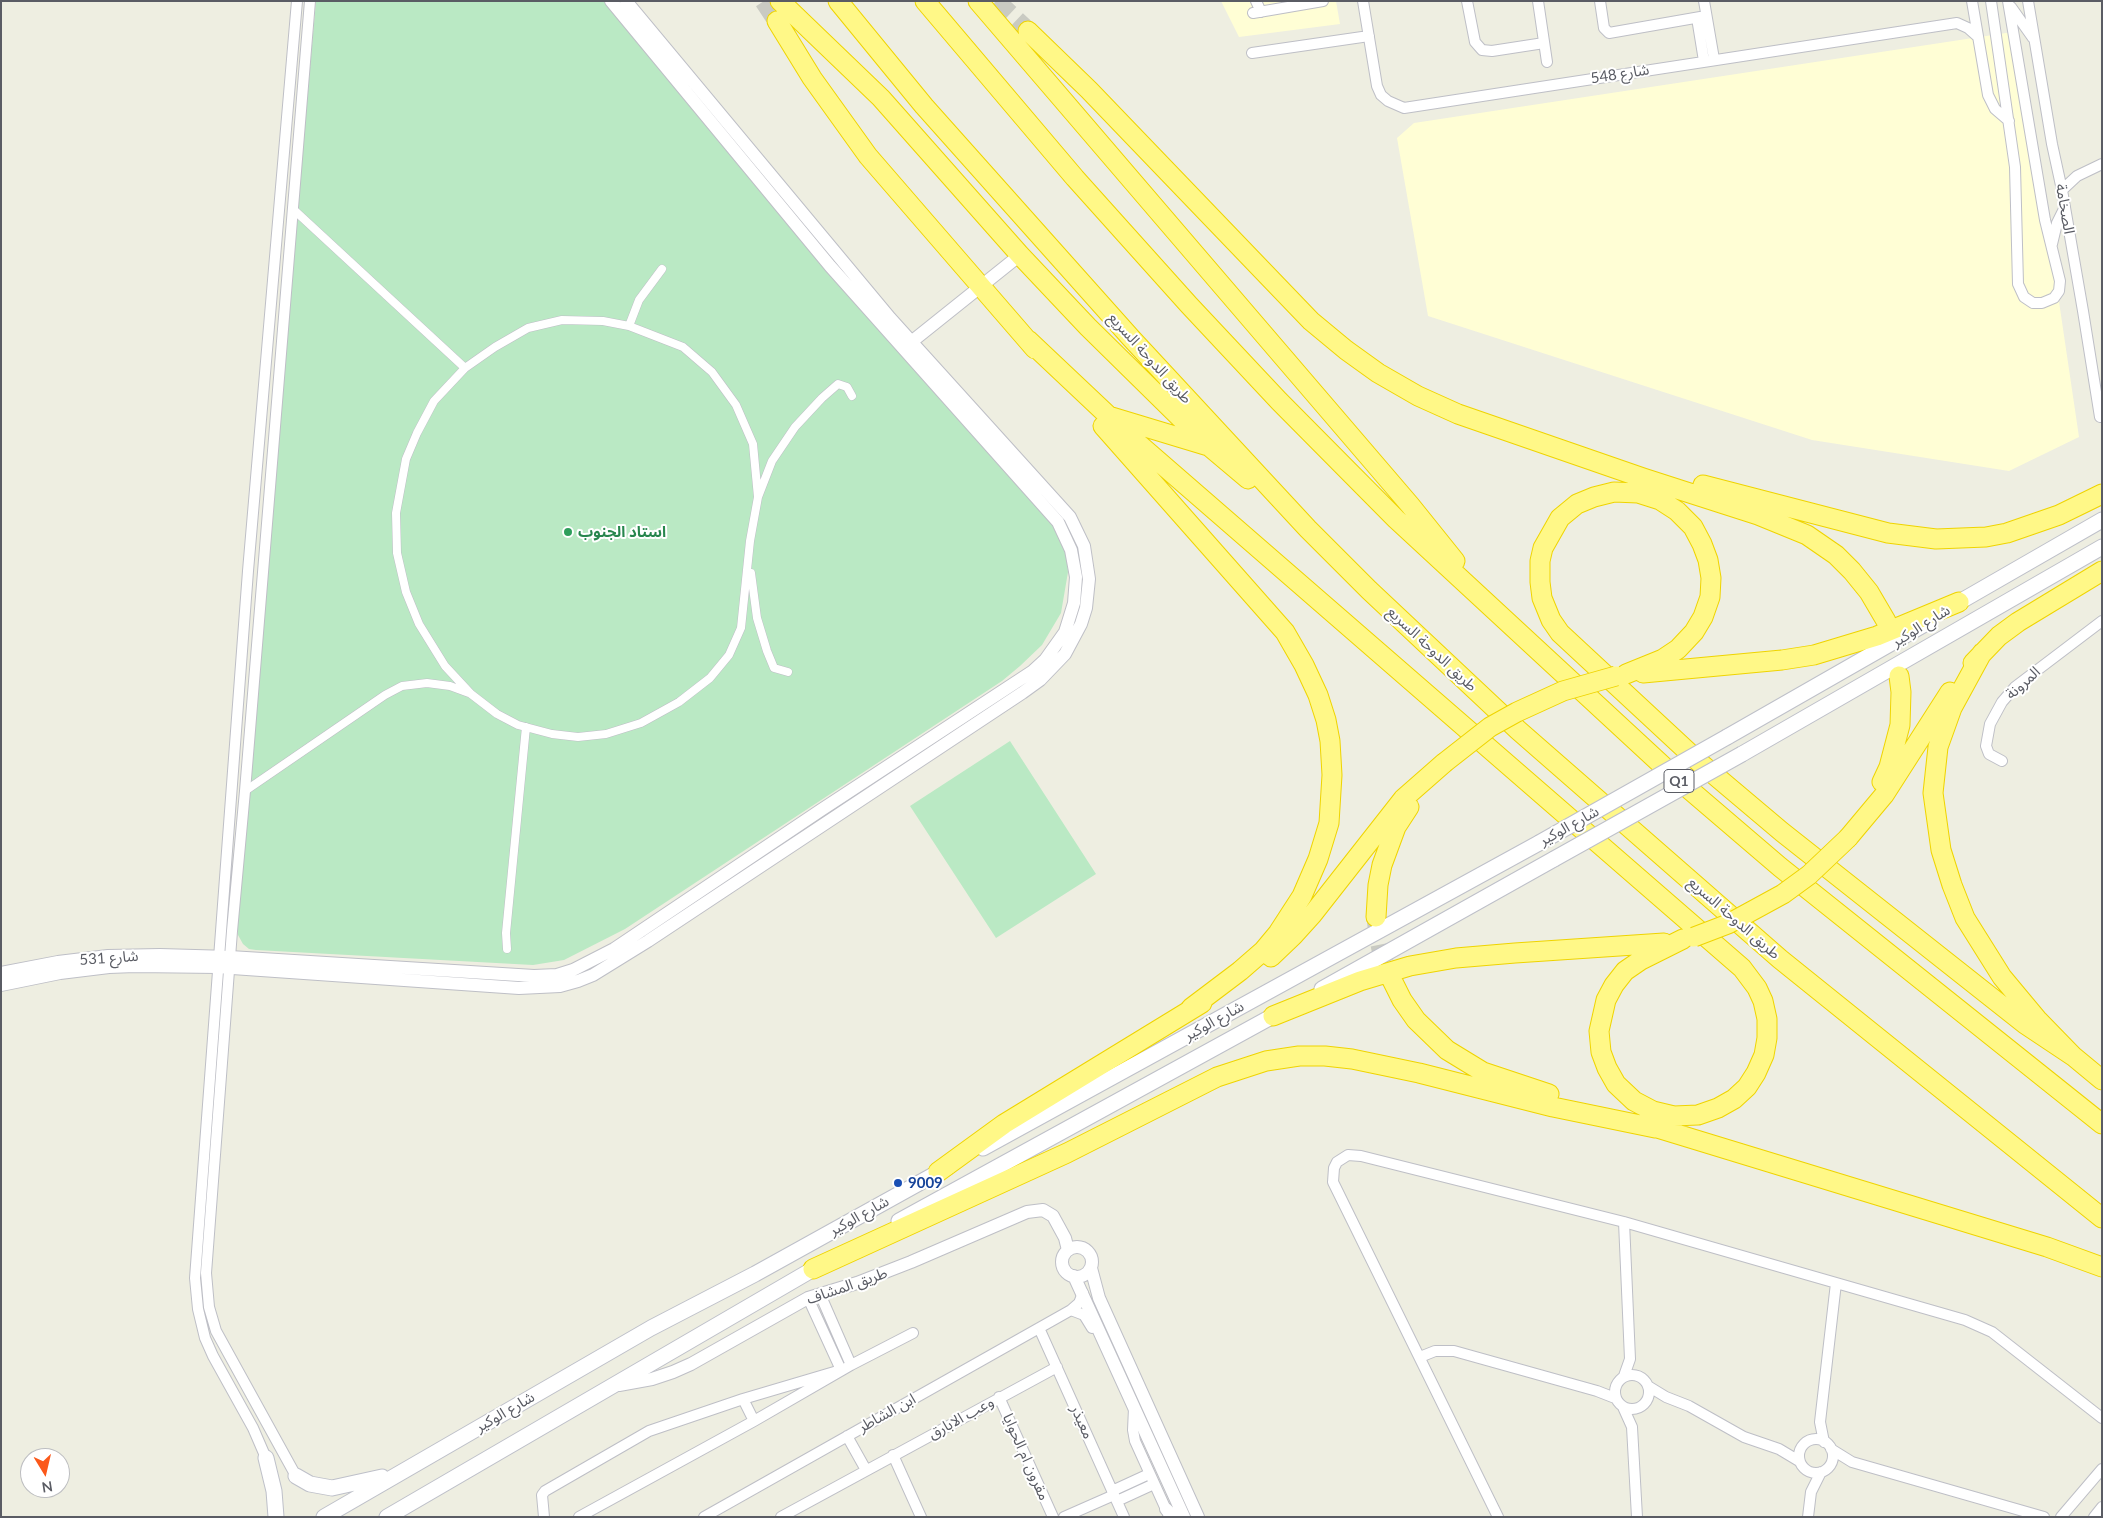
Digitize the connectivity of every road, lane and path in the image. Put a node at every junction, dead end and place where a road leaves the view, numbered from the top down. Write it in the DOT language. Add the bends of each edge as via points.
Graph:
graph roads {
  1 [pos="297,1"];
  2 [pos="310,1"];
  3 [pos="611,1"];
  4 [pos="626,1"];
  5 [pos="780,1"];
  6 [pos="838,1"];
  7 [pos="925,1"];
  8 [pos="978,1"];
  9 [pos="1256,1"];
  10 [pos="1323,1"];
  11 [pos="1364,1"];
  12 [pos="1467,1"];
  13 [pos="1538,1"];
  14 [pos="1600,1"];
  15 [pos="1704,1"];
  16 [pos="1972,1"];
  17 [pos="1990,1"];
  18 [pos="2028,1"];
  19 [pos="1312,2"];
  20 [pos="2009,2"];
  21 [pos="1702,17"];
  22 [pos="777,21"];
  23 [pos="1957,23"];
  24 [pos="1028,31"];
  25 [pos="1369,36"];
  26 [pos="1977,36"];
  27 [pos="2035,40"];
  28 [pos="1544,43"];
  29 [pos="1252,53"];
  30 [pos="1709,60"];
  31 [pos="1547,62"];
  32 [pos="2009,121"];
  33 [pos="2102,164"];
  34 [pos="2058,170"];
  35 [pos="2077,176"];
  36 [pos="2062,190"];
  37 [pos="2065,207"];
  38 [pos="293,209"];
  39 [pos="2052,246"];
  40 [pos="1020,255"];
  41 [pos="662,269"];
  42 [pos="981,286"];
  43 [pos="629,326"];
  44 [pos="1028,340"];
  45 [pos="906,345"];
  46 [pos="465,368"];
  47 [pos="852,396"];
  48 [pos="1108,416"];
  49 [pos="2100,417"];
  50 [pos="1210,447"];
  51 [pos="1560,448"];
  52 [pos="2102,494"];
  53 [pos="758,497"];
  54 [pos="2102,520"];
  55 [pos="1308,529"];
  56 [pos="2102,546"];
  57 [pos="749,563"];
  58 [pos="2102,571"];
  59 [pos="1959,602"];
  60 [pos="1494,609"];
  61 [pos="1886,621"];
  62 [pos="2102,621"];
  63 [pos="1982,653"];
  64 [pos="788,672"];
  65 [pos="1621,675"];
  66 [pos="1900,676"];
  67 [pos="471,694"];
  68 [pos="526,727"];
  69 [pos="2002,762"];
  70 [pos="1438,768"];
  71 [pos="245,791"];
  72 [pos="1868,812"];
  73 [pos="1376,917"];
  74 [pos="1688,938"];
  75 [pos="507,949"];
  76 [pos="224,962"];
  77 [pos="1,973"];
  78 [pos="1392,980"];
  79 [pos="1,985"];
  80 [pos="1191,1008"];
  81 [pos="1273,1016"];
  82 [pos="2073,1056"];
  83 [pos="2102,1080"];
  84 [pos="2102,1124"];
  85 [pos="1655,1128"];
  86 [pos="938,1172"];
  87 [pos="2102,1218"];
  88 [pos="1624,1222"];
  89 [pos="1068,1250"];
  90 [pos="2102,1267"];
  91 [pos="1091,1268"];
  92 [pos="813,1270"];
  93 [pos="1074,1276"];
  94 [pos="1836,1283"];
  95 [pos="1083,1293"];
  96 [pos="814,1296"];
  97 [pos="1071,1310"];
  98 [pos="1039,1328"];
  99 [pos="913,1333"];
  100 [pos="226,1349"];
  101 [pos="213,1356"];
  102 [pos="1420,1357"];
  103 [pos="1630,1359"];
  104 [pos="851,1364"];
  105 [pos="1057,1367"];
  106 [pos="841,1370"];
  107 [pos="1119,1373"];
  108 [pos="1624,1376"];
  109 [pos="1639,1376"];
  110 [pos="1615,1385"];
  111 [pos="1648,1386"];
  112 [pos="609,1387"];
  113 [pos="1597,1391"];
  114 [pos="999,1397"];
  115 [pos="1666,1397"];
  116 [pos="1615,1398"];
  117 [pos="743,1399"];
  118 [pos="1644,1403"];
  119 [pos="1134,1404"];
  120 [pos="1623,1407"];
  121 [pos="2102,1418"];
  122 [pos="754,1421"];
  123 [pos="1820,1422"];
  124 [pos="1632,1427"];
  125 [pos="847,1436"];
  126 [pos="1806,1442"];
  127 [pos="1828,1446"];
  128 [pos="1779,1449"];
  129 [pos="894,1455"];
  130 [pos="266,1458"];
  131 [pos="1852,1462"];
  132 [pos="1802,1465"];
  133 [pos="1825,1469"];
  134 [pos="2102,1469"];
  135 [pos="866,1470"];
  136 [pos="398,1473"];
  137 [pos="1149,1474"];
  138 [pos="296,1476"];
  139 [pos="1154,1484"];
  140 [pos="1811,1492"];
  141 [pos="1114,1495"];
  142 [pos="2102,1507"];
  143 [pos="1170,1514"];
  144 [pos="392,1515"];
  145 [pos="276,1517"];
  146 [pos="324,1517"];
  147 [pos="544,1517"];
  148 [pos="579,1517"];
  149 [pos="704,1517"];
  150 [pos="781,1517"];
  151 [pos="921,1517"];
  152 [pos="1053,1517"];
  153 [pos="1064,1517"];
  154 [pos="1124,1517"];
  155 [pos="1184,1517"];
  156 [pos="1198,1517"];
  157 [pos="1498,1517"];
  158 [pos="1637,1517"];
  159 [pos="1808,1517"];
  160 [pos="2044,1517"];
  161 [pos="2061,1517"];
  162 [pos="2094,1517"];
  1 -- 76 [label="street" via="248,561"];
  2 -- 38 [label="street"];
  3 -- 45 [label="street" via="830,266"];
  4 -- 45 [label="street"];
  5 -- 40 [label="highway" via="881,98"];
  6 -- 55 [label="highway, طريق الدوحة السريع" via="937,120 1131,338"];
  7 -- 60 [label="highway" via="1075,178 1241,361 1396,519"];
  8 -- 60 [label="highway" via="1410,505"];
  9 -- 19 [label="street" via="1257,12"];
  10 -- 19 [label="street"];
  11 -- 25 [label="street, شارع 548"];
  12 -- 28 [label="street" via="1475,42 1482,50"];
  13 -- 28 [label="street"];
  14 -- 21 [label="street" via="1604,28 1609,32"];
  15 -- 21 [label="street"];
  16 -- 23 [label="street"];
  16 -- 26 [label="street"];
  17 -- 32 [label="street"];
  18 -- 27 [label="street, الصخامة"];
  20 -- 27 [label="street"];
  20 -- 39 [label="street" via="2043,210"];
  21 -- 30 [label="street"];
  22 -- 42 [label="highway" via="812,78 868,156"];
  23 -- 26 [label="street"];
  23 -- 30 [label="street, شارع 548"];
  24 -- 51 [label="highway" via="1089,90 1293,303 1346,350 1418,396 1458,414"];
  25 -- 29 [label="street"];
  25 -- 30 [label="street, شارع 548" via="1381,95 1395,106 1404,108"];
  26 -- 32 [label="street" via="1988,95 1996,109"];
  27 -- 34 [label="street, الصخامة"];
  28 -- 31 [label="street"];
  32 -- 39 [label="street" via="2016,191 2017,277 2020,292 2033,303 2049,302 2059,291 2059,271"];
  33 -- 35 [label="street"];
  34 -- 35 [label="street"];
  34 -- 36 [label="street, الصخامة"];
  35 -- 36 [label="street"];
  36 -- 37 [label="street, الصخامة"];
  37 -- 39 [label="street" via="2057,223"];
  37 -- 49 [label="street, الصخامة"];
  38 -- 46 [label="street"];
  38 -- 71 [label="street"];
  40 -- 42 [label="street"];
  40 -- 50 [label="highway"];
  41 -- 43 [label="street" via="639,300"];
  42 -- 44 [label="highway"];
  42 -- 45 [label="street"];
  43 -- 46 [label="street" via="562,320 528,328"];
  43 -- 53 [label="street" via="683,347 712,372 736,404 753,444"];
  44 -- 48 [label="highway"];
  44 -- 80 [label="highway" via="1285,632 1318,695 1326,720 1332,775 1328,823 1318,859 1302,896 1263,950"];
  45 -- 76 [label="street" via="1061,506 1077,531 1089,579 1086,608 1075,638 1054,668 668,928 619,960 578,981 560,986 519,988"];
  46 -- 67 [label="street" via="434,401 417,433 406,458 396,513 397,553 406,592 419,624 445,666"];
  47 -- 53 [label="street" via="847,387 838,384 795,427 772,461"];
  48 -- 50 [label="highway"];
  48 -- 74 [label="highway" via="1742,968 1757,988 1767,1020 1764,1055 1756,1073 1747,1087 1718,1108 1698,1115 1674,1116 1653,1111 1634,1101 1616,1084 1607,1068 1599,1031 1606,1000 1625,971"];
  50 -- 55 [label="highway"];
  51 -- 52 [label="highway" via="1888,532 1936,539 2007,533 2059,515"];
  51 -- 61 [label="highway" via="1758,515 1806,535 1836,555 1852,571"];
  53 -- 57 [label="street"];
  54 -- 59 [label="main road, شارع الوكير"];
  55 -- 87 [label="highway, طريق الدوحة السريع" via="1518,730 1773,952"];
  56 -- 81 [label="main road, شارع الوكير, bridge" via="1742,754"];
  57 -- 64 [label="street" via="757,618 766,651 774,668"];
  57 -- 68 [label="street" via="741,628 729,655 710,678 679,702 641,723 606,734 578,737"];
  58 -- 63 [label="highway" via="2018,622"];
  59 -- 65 [label="highway" via="1877,636 1814,655"];
  59 -- 86 [label="main road, شارع الوكير, bridge" via="1539,843"];
  60 -- 84 [label="highway, Q1" via="1676,778 1780,867"];
  62 -- 69 [label="street, المرونة" via="2015,687 2002,702 1986,738 1989,754"];
  63 -- 72 [label="highway" via="1945,698 1893,782"];
  63 -- 82 [label="highway" via="1952,708 1938,747 1933,793 1941,850 1965,918 1985,953 2015,994"];
  65 -- 70 [label="highway, bridge" via="1563,691 1517,712 1490,727"];
  65 -- 82 [label="highway" via="1663,659 1678,649 1694,632 1710,597 1708,560 1693,526 1660,500 1638,492 1614,492 1577,504 1560,518 1543,548 1540,561 1542,598 1560,633 1699,762 1782,832 2017,1018"];
  66 -- 72 [label="highway" via="1901,707 1896,745"];
  67 -- 68 [label="street" via="498,714"];
  67 -- 71 [label="street" via="450,686 427,683 402,686"];
  68 -- 75 [label="street"];
  70 -- 73 [label="highway" via="1410,805 1387,847 1378,885"];
  70 -- 80 [label="highway" via="1403,799 1293,936 1244,978"];
  71 -- 76 [label="street"];
  72 -- 74 [label="highway, bridge" via="1848,838 1809,875 1783,894 1728,924"];
  74 -- 81 [label="highway" via="1642,945 1456,958 1410,966 1360,981"];
  76 -- 77 [label="street, شارع 531" via="108,956"];
  76 -- 79 [label="street, شارع 531" via="109,967"];
  76 -- 100 [label="street" via="206,1273 211,1316"];
  76 -- 101 [label="street" via="195,1278 201,1325"];
  78 -- 85 [label="highway" via="1416,1020 1447,1050 1466,1063 1511,1082"];
  80 -- 86 [label="highway" via="1004,1124"];
  81 -- 92 [label="main road, شارع الوكير"];
  82 -- 83 [label="highway"];
  85 -- 90 [label="highway" via="2047,1247"];
  85 -- 92 [label="highway" via="1352,1059 1299,1056 1266,1061 1217,1078 1067,1153"];
  86 -- 136 [label="main road, شارع الوكير" via="651,1328"];
  88 -- 94 [label="street"];
  88 -- 102 [label="street" via="1361,1156 1342,1158 1334,1168 1334,1182"];
  88 -- 103 [label="street"];
  89 -- 91 [label="street" via="1080,1247 1086,1250 1091,1255"];
  89 -- 93 [label="street" via="1062,1264 1068,1274"];
  89 -- 96 [label="street, طريق المشاف" via="1056,1220 1047,1212 1038,1210 857,1283"];
  91 -- 93 [label="street" via="1087,1273"];
  91 -- 156 [label="street" via="1099,1298"];
  92 -- 112 [label="main road, شارع الوكير"];
  93 -- 95 [label="street"];
  94 -- 121 [label="street" via="1985,1328"];
  94 -- 123 [label="street"];
  95 -- 97 [label="street, ابن الشاطر"];
  95 -- 107 [label="street"];
  96 -- 104 [label="street"];
  96 -- 106 [label="street"];
  96 -- 112 [label="street, طريق المشاف" via="682,1368 652,1379"];
  97 -- 98 [label="street, ابن الشاطر"];
  97 -- 107 [label="street" via="1086,1317 1108,1361"];
  98 -- 105 [label="street, معيذر"];
  98 -- 125 [label="street, ابن الشاطر"];
  99 -- 104 [label="street"];
  100 -- 101 [label="street"];
  100 -- 138 [label="street"];
  101 -- 130 [label="street"];
  102 -- 113 [label="street" via="1435,1351 1454,1351"];
  102 -- 157 [label="street"];
  103 -- 108 [label="street"];
  103 -- 109 [label="street"];
  104 -- 106 [label="street"];
  105 -- 114 [label="street, وعب الابارق"];
  105 -- 141 [label="street, معيذر"];
  106 -- 117 [label="street"];
  106 -- 122 [label="street"];
  107 -- 119 [label="street"];
  108 -- 109 [label="street"];
  108 -- 110 [label="street"];
  109 -- 111 [label="street"];
  110 -- 113 [label="street"];
  110 -- 116 [label="street"];
  111 -- 115 [label="street"];
  111 -- 118 [label="street"];
  112 -- 144 [label="main road, شارع الوكير"];
  113 -- 116 [label="street"];
  114 -- 129 [label="street, وعب الابارق"];
  114 -- 152 [label="street, مقرون ام الحوايا"];
  115 -- 118 [label="street"];
  115 -- 128 [label="street" via="1744,1436"];
  116 -- 120 [label="street"];
  117 -- 122 [label="street"];
  117 -- 147 [label="street" via="649,1431 545,1491 542,1500"];
  118 -- 120 [label="street" via="1632,1409"];
  118 -- 124 [label="street"];
  119 -- 137 [label="street" via="1132,1430"];
  119 -- 155 [label="street"];
  120 -- 124 [label="street"];
  122 -- 148 [label="street"];
  123 -- 126 [label="street"];
  123 -- 127 [label="street"];
  124 -- 158 [label="street"];
  125 -- 135 [label="street"];
  125 -- 149 [label="street, ابن الشاطر"];
  126 -- 127 [label="street" via="1816,1439"];
  126 -- 128 [label="street"];
  126 -- 132 [label="street" via="1799,1453"];
  127 -- 131 [label="street"];
  127 -- 133 [label="street" via="1832,1460"];
  128 -- 132 [label="street"];
  129 -- 135 [label="street, وعب الابارق"];
  129 -- 151 [label="street"];
  130 -- 145 [label="main road"];
  131 -- 133 [label="street"];
  131 -- 160 [label="street"];
  132 -- 133 [label="street" via="1813,1473"];
  132 -- 140 [label="street"];
  133 -- 140 [label="street"];
  134 -- 161 [label="street"];
  135 -- 150 [label="street, وعب الابارق"];
  136 -- 138 [label="main road" via="332,1488 310,1484"];
  136 -- 146 [label="main road, شارع الوكير"];
  137 -- 139 [label="street"];
  137 -- 141 [label="street"];
  139 -- 141 [label="street"];
  139 -- 143 [label="street"];
  140 -- 159 [label="street"];
  141 -- 153 [label="street"];
  141 -- 154 [label="street, معيذر"];
  142 -- 162 [label="street"];
}
